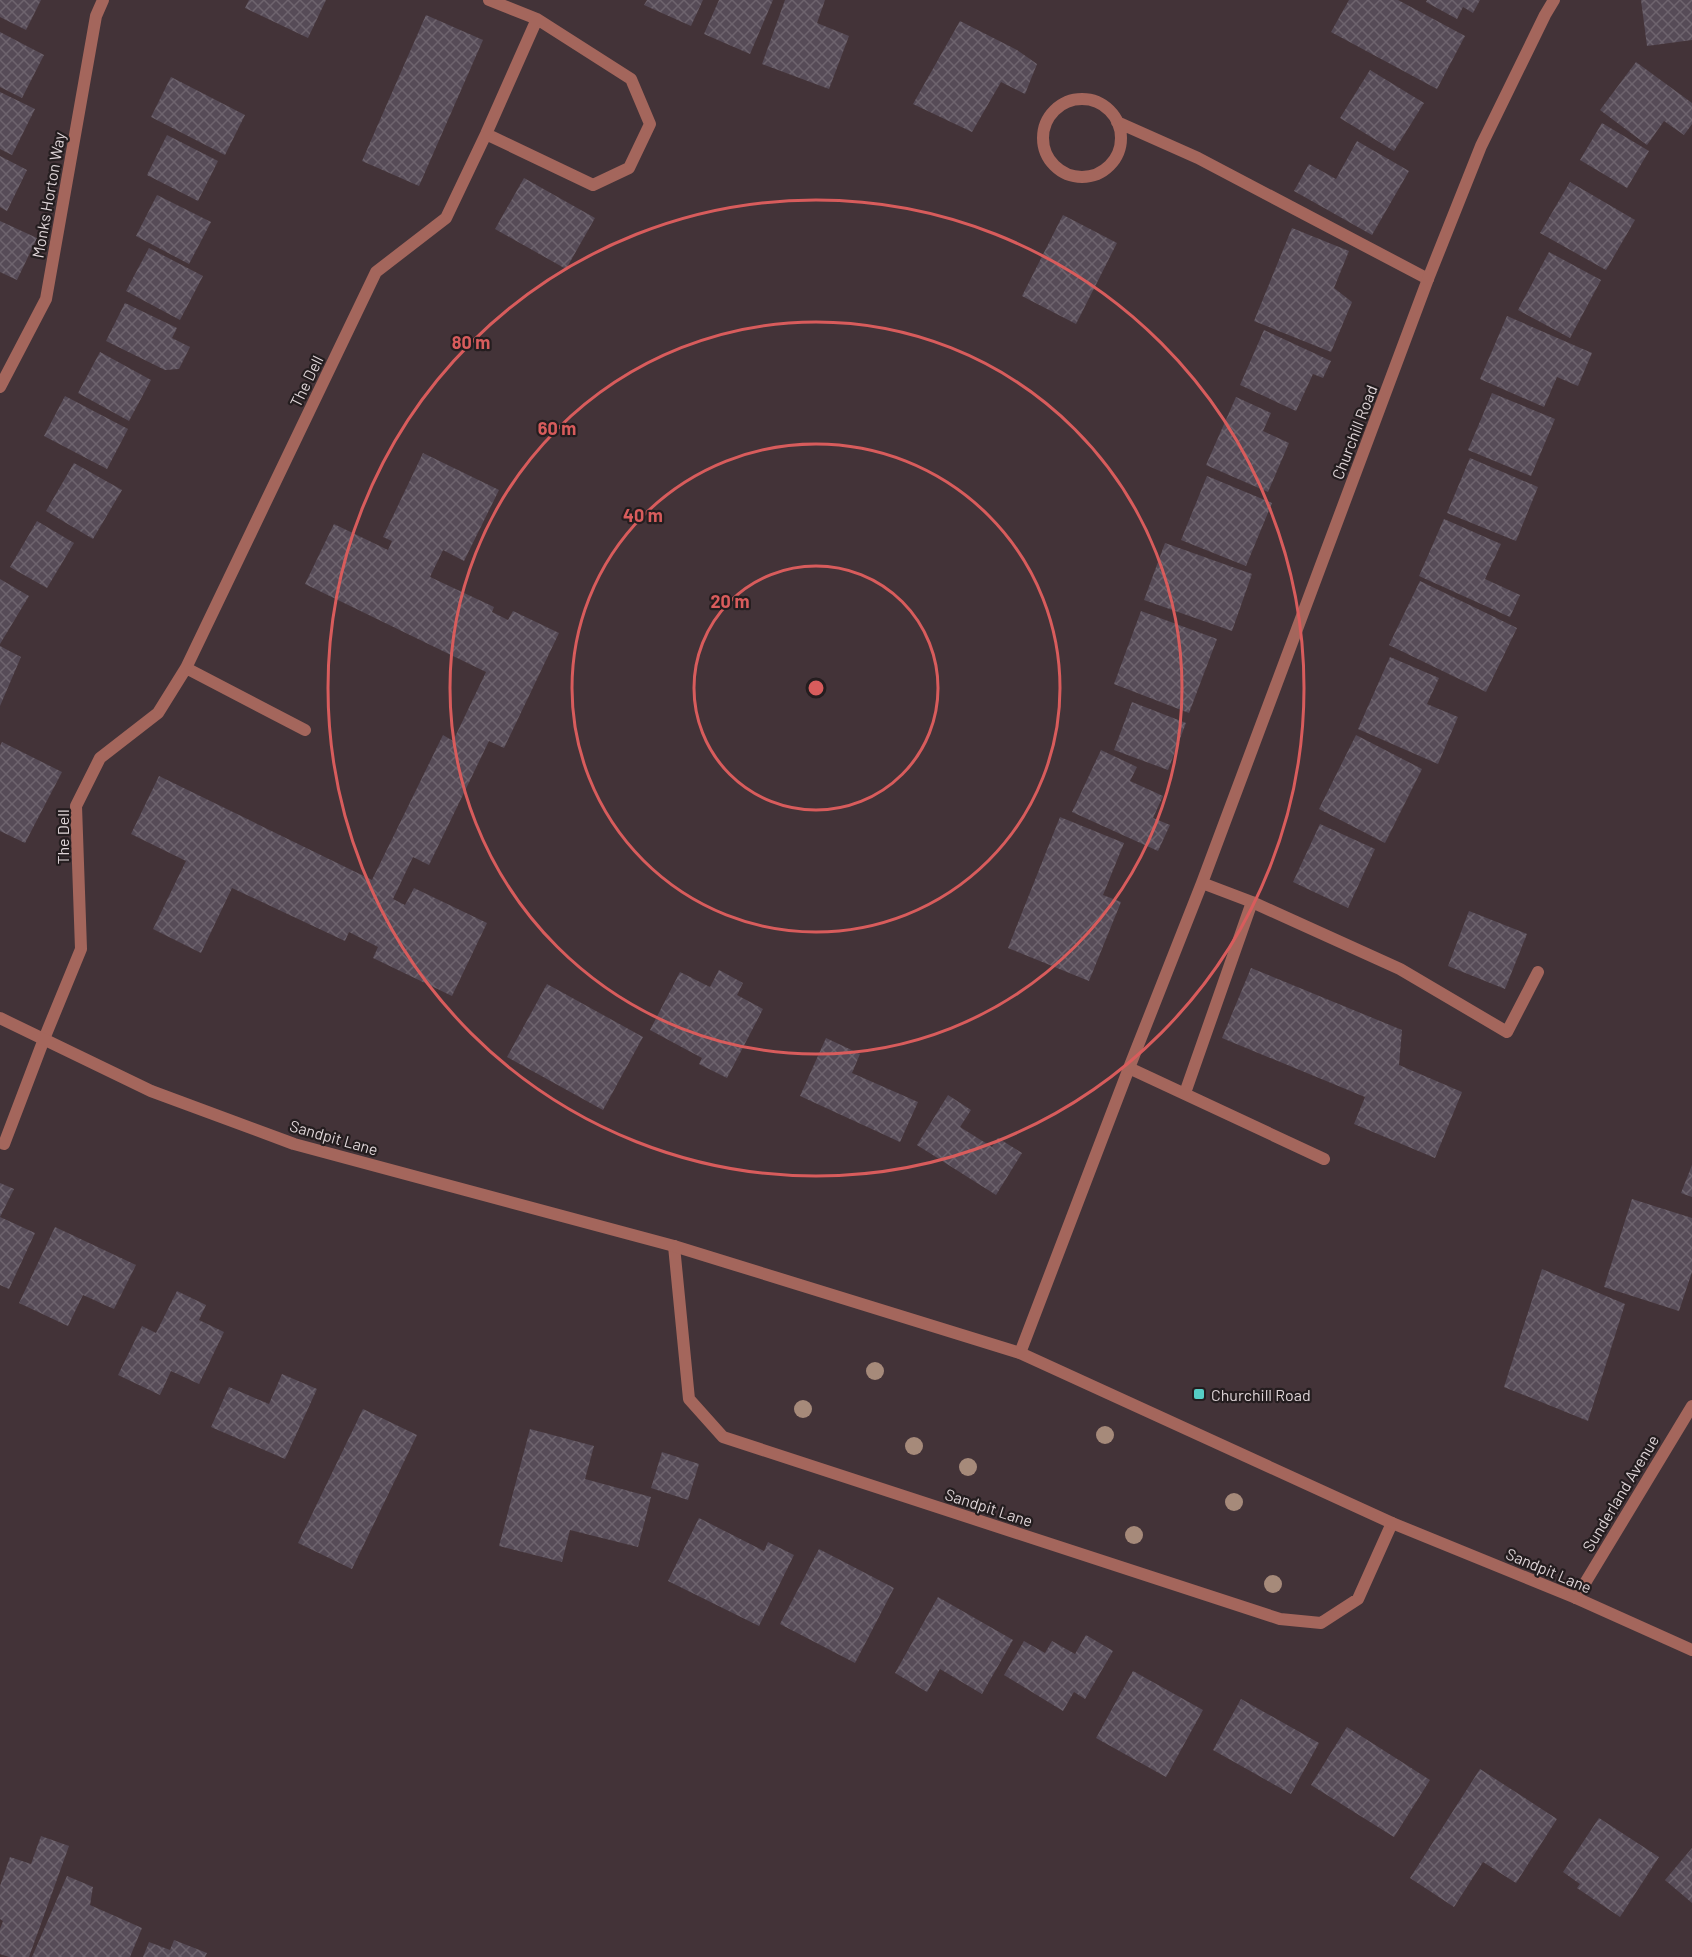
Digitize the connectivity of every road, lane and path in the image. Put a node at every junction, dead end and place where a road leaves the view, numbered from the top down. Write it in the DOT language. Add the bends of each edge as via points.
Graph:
graph roads {
  1 [pos="103,0"];
  2 [pos="489,0"];
  3 [pos="1554,0"];
  4 [pos="537,20"];
  5 [pos="1117,122"];
  6 [pos="486,134"];
  7 [pos="1428,279"];
  8 [pos="0,387"];
  9 [pos="186,668"];
  10 [pos="305,730"];
  11 [pos="1202,883"];
  12 [pos="1252,902"];
  13 [pos="1538,972"];
  14 [pos="0,1018"];
  15 [pos="44,1039"];
  16 [pos="1129,1068"];
  17 [pos="1185,1093"];
  18 [pos="4,1144"];
  19 [pos="1324,1159"];
  20 [pos="674,1246"];
  21 [pos="1020,1353"];
  22 [pos="1692,1406"];
  23 [pos="1392,1523"];
  24 [pos="1576,1598"];
  25 [pos="1692,1650"];
  1 -- 8 [label="street, Monks Horton Way" via="96,16 46,298"];
  2 -- 4 [label="street"];
  3 -- 7 [label="street, Churchill Road" via="1481,146"];
  4 -- 6 [label="street, The Dell"];
  4 -- 6 [label="street" via="631,79 650,124 629,168 593,185"];
  5 -- 5 [label="street" via="1111,112 1090,99 1066,102 1056,108 1046,123 1046,153 1064,172 1077,176 1097,173 1113,161 1119,148"];
  5 -- 7 [label="street" via="1198,158"];
  6 -- 9 [label="street, The Dell" via="446,218 376,272"];
  7 -- 11 [label="street, Churchill Road"];
  9 -- 10 [label="street"];
  9 -- 15 [label="street, The Dell" via="158,713 100,758 76,806 81,949"];
  11 -- 12 [label="street"];
  11 -- 16 [label="street, Churchill Road"];
  12 -- 13 [label="street" via="1400,969 1508,1032"];
  12 -- 17 [label="street"];
  14 -- 15 [label="street, Sandpit Lane"];
  15 -- 18 [label="street, The Dell"];
  15 -- 20 [label="street, Sandpit Lane" via="151,1091 294,1144"];
  16 -- 17 [label="street"];
  16 -- 21 [label="street, Churchill Road"];
  17 -- 19 [label="street"];
  20 -- 21 [label="street, Sandpit Lane"];
  20 -- 23 [label="street, Sandpit Lane" via="689,1399 723,1437 1280,1619 1321,1623 1359,1599"];
  21 -- 23 [label="street, Sandpit Lane"];
  22 -- 24 [label="street, Sunderland Avenue"];
  23 -- 24 [label="street, Sandpit Lane"];
  24 -- 25 [label="street, Sandpit Lane"];
}
